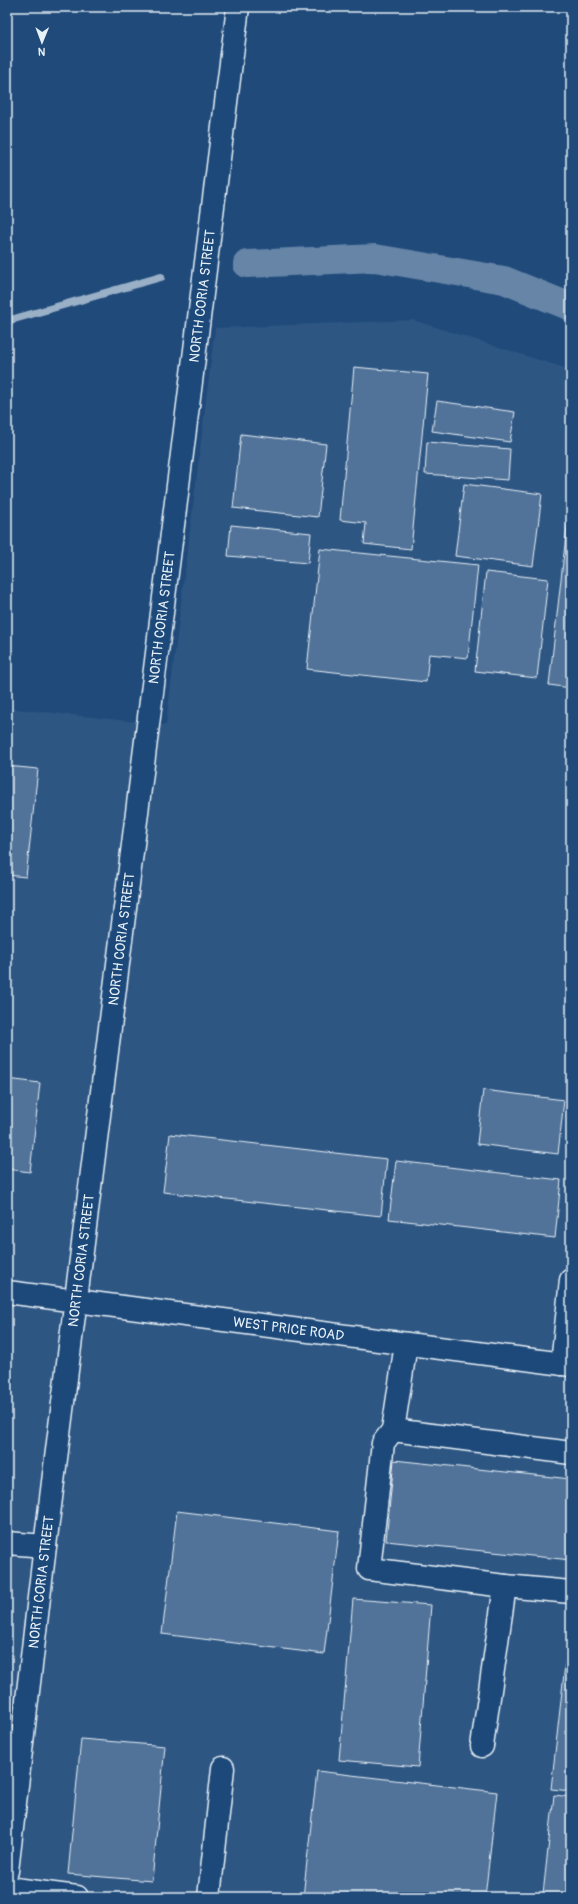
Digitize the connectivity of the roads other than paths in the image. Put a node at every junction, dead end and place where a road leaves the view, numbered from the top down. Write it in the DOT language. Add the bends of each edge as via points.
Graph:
graph roads {
  1 [pos="238,7"];
  2 [pos="571,1280"];
  3 [pos="7,1292"];
  4 [pos="76,1300"];
  5 [pos="406,1344"];
  6 [pos="567,1364"];
  7 [pos="393,1430"];
  8 [pos="571,1453"];
  9 [pos="7,1543"];
  10 [pos="45,1546"];
  11 [pos="505,1586"];
  12 [pos="571,1592"];
  13 [pos="16,1718"];
  14 [pos="482,1746"];
  15 [pos="223,1768"];
  16 [pos="8,1846"];
  17 [pos="7,1870"];
  18 [pos="7,1888"];
  19 [pos="77,1897"];
  20 [pos="209,1897"];
  1 -- 4 [label="street, NORTH CORIA STREET"];
  2 -- 6 [label="street"];
  3 -- 4 [label="street, WEST PRICE ROAD"];
  4 -- 5 [label="street, WEST PRICE ROAD"];
  4 -- 10 [label="street, NORTH CORIA STREET"];
  5 -- 6 [label="street, WEST PRICE ROAD"];
  5 -- 7 [label="street"];
  7 -- 8 [label="street"];
  7 -- 11 [label="street" via="383,1443 369,1569"];
  9 -- 10 [label="street"];
  10 -- 13 [label="street, NORTH CORIA STREET"];
  11 -- 12 [label="street"];
  11 -- 14 [label="street"];
  13 -- 16 [label="street, NORTH CORIA STREET"];
  15 -- 20 [label="street"];
  16 -- 17 [label="street, NORTH CORIA STREET"];
  18 -- 19 [label="street"];
}
